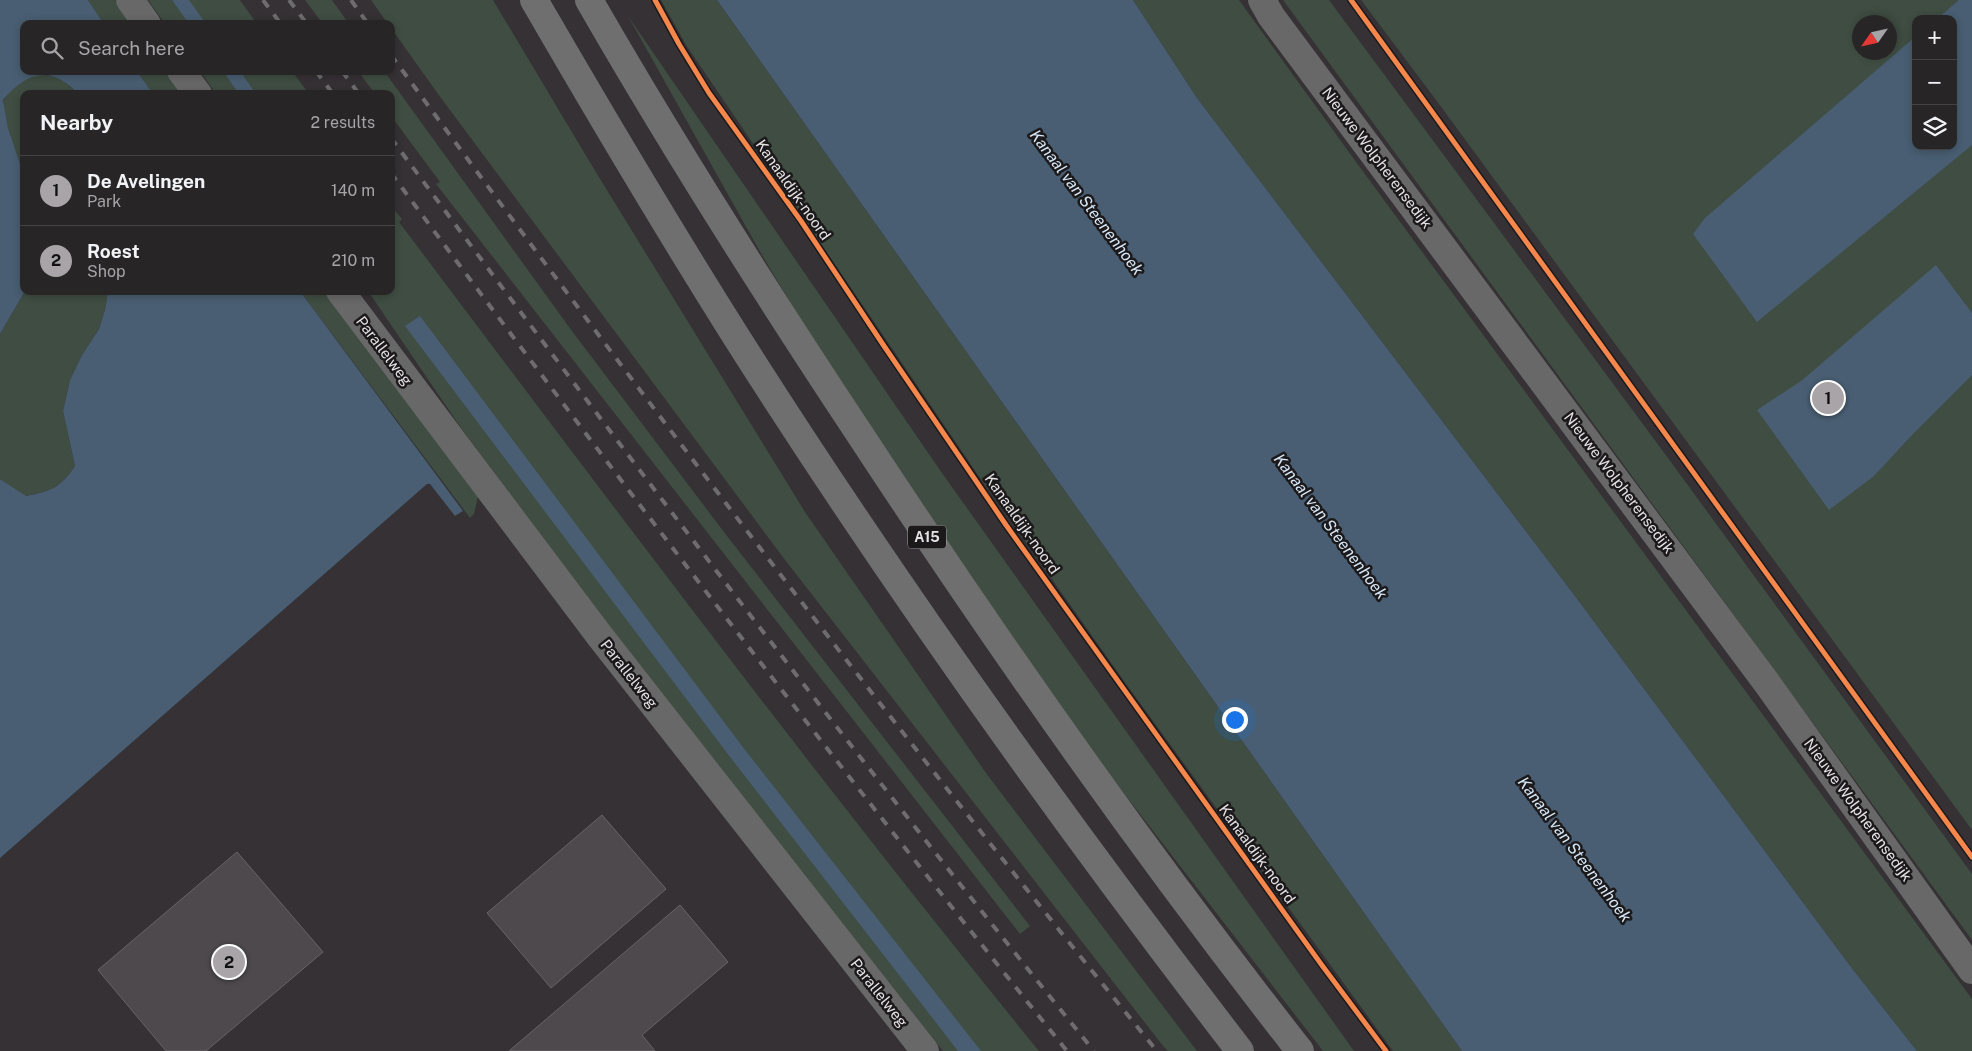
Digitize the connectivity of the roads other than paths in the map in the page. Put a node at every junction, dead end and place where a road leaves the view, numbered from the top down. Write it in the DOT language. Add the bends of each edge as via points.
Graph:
graph roads {
  1 [pos="130,0"];
  2 [pos="534,0"];
  3 [pos="590,0"];
  4 [pos="1262,0"];
  5 [pos="144,20"];
  6 [pos="184,75"];
  7 [pos="195,90"];
  8 [pos="343,295"];
  9 [pos="1972,970"];
  10 [pos="925,1051"];
  11 [pos="1240,1051"];
  12 [pos="1300,1051"];
  1 -- 5 [label="street"];
  2 -- 11 [label="highway" via="737,338 890,571 1018,753"];
  3 -- 12 [label="highway, A15" via="636,81 778,311 932,545 1081,759"];
  4 -- 9 [label="street, Nieuwe Wolpherensedijk" via="1769,686"];
  6 -- 7 [label="street"];
  8 -- 10 [label="street, Parallelweg" via="599,636"];
}
